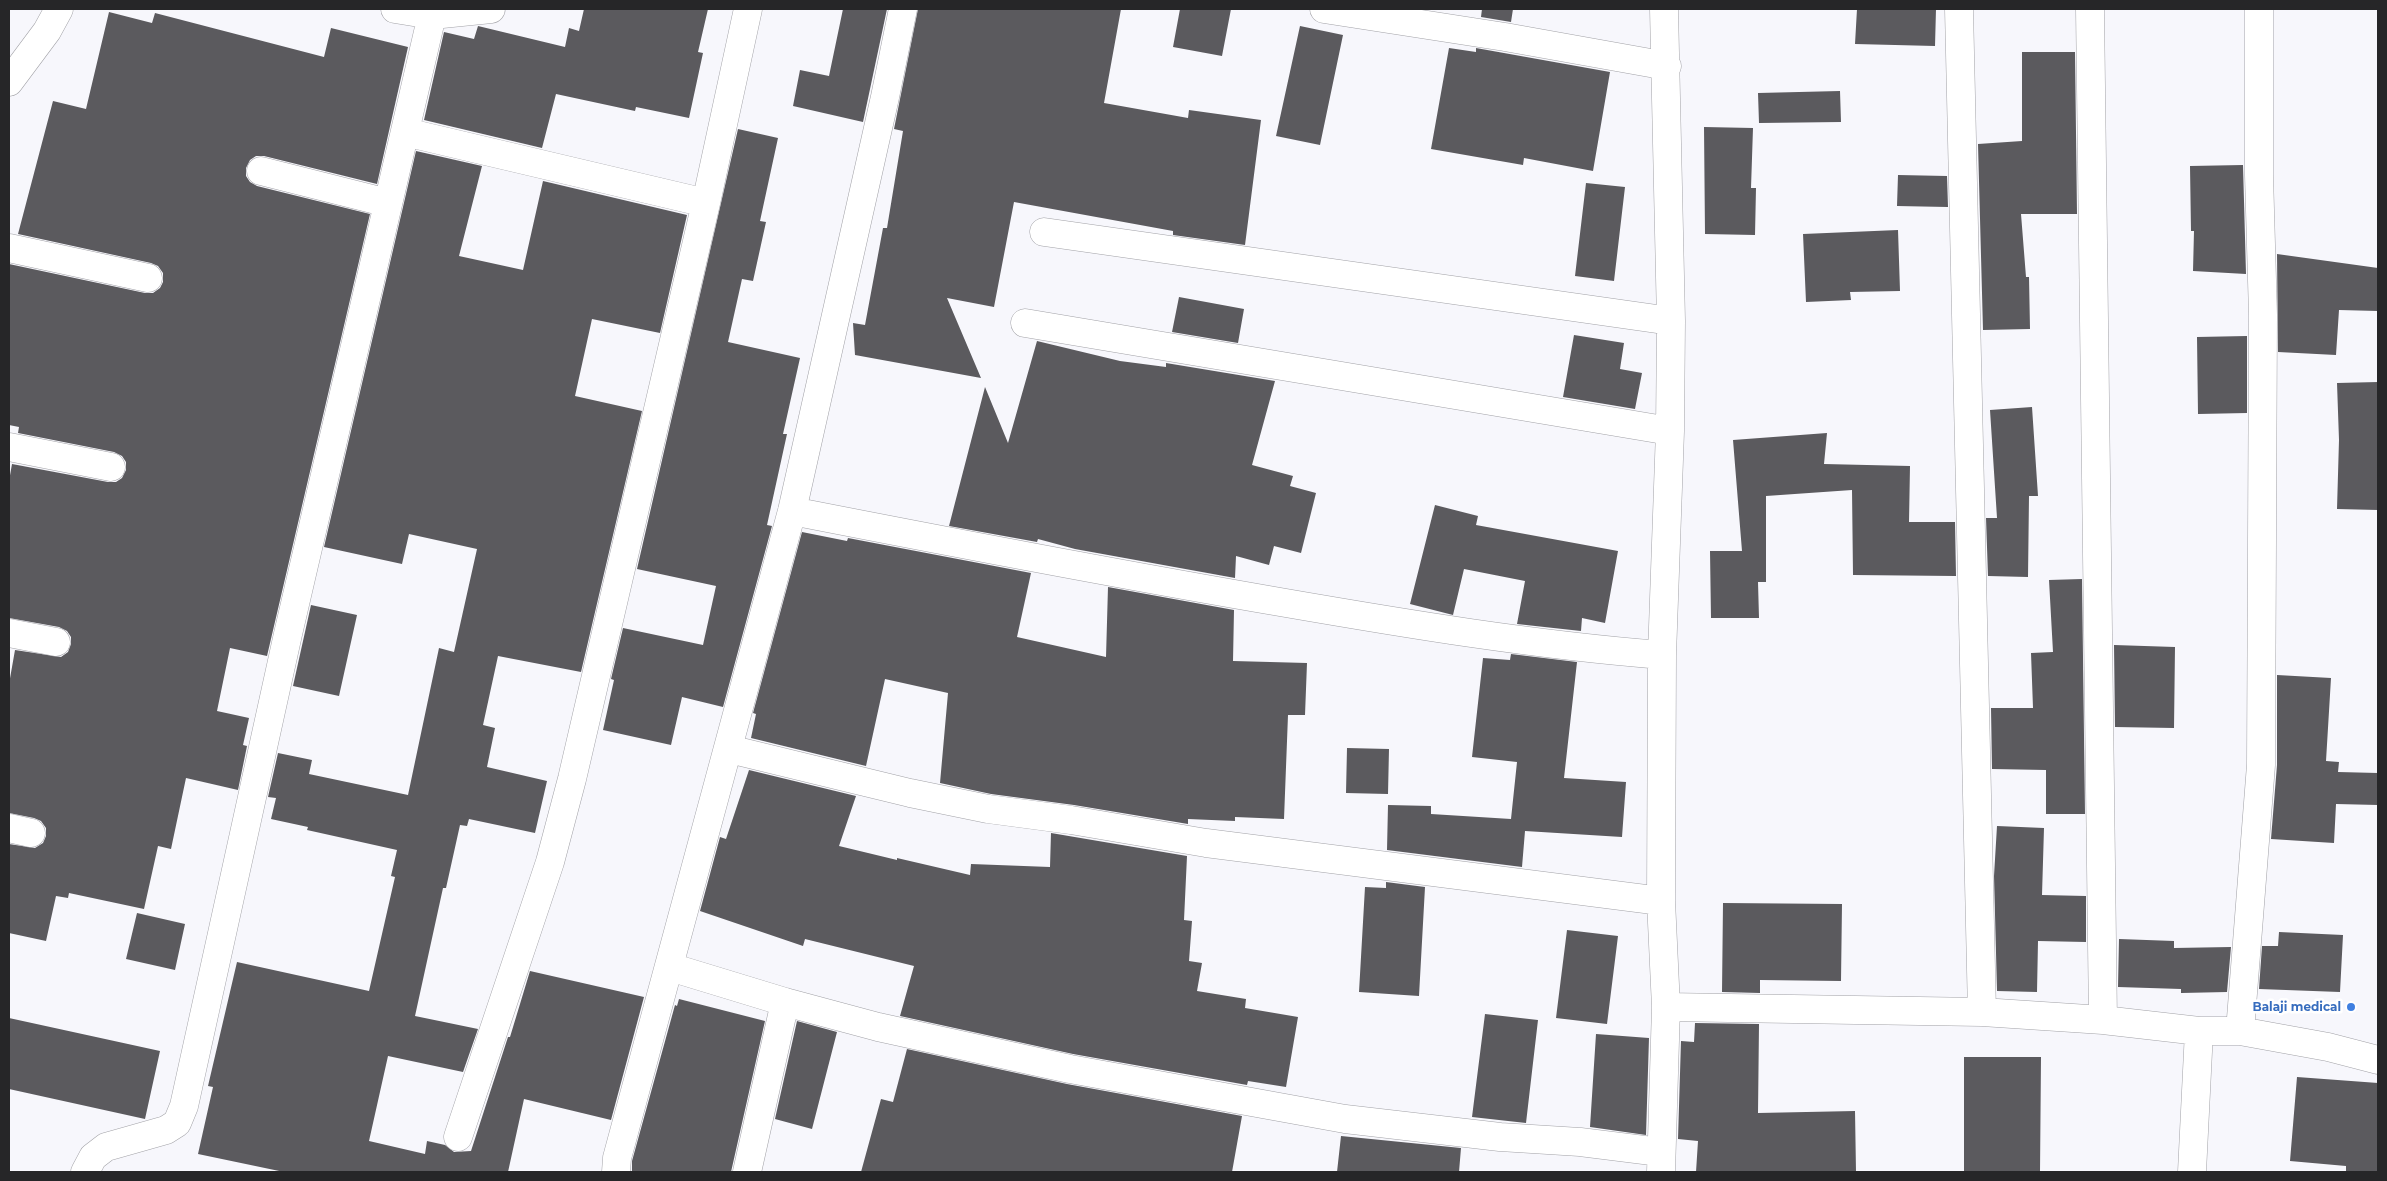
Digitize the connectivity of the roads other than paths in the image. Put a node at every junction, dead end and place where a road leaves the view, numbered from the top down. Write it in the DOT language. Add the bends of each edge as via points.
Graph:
graph roads {
  1 [pos="59,9"];
  2 [pos="395,9"];
  3 [pos="491,9"];
  4 [pos="748,9"];
  5 [pos="902,9"];
  6 [pos="1324,9"];
  7 [pos="1664,9"];
  8 [pos="1959,9"];
  9 [pos="2090,9"];
  10 [pos="2259,9"];
  11 [pos="432,15"];
  12 [pos="1667,66"];
  13 [pos="9,82"];
  14 [pos="405,132"];
  15 [pos="261,172"];
  16 [pos="388,203"];
  17 [pos="706,203"];
  18 [pos="1044,232"];
  19 [pos="9,248"];
  20 [pos="148,278"];
  21 [pos="1671,321"];
  22 [pos="1025,323"];
  23 [pos="1670,431"];
  24 [pos="9,447"];
  25 [pos="111,467"];
  26 [pos="792,511"];
  27 [pos="9,632"];
  28 [pos="56,642"];
  29 [pos="1662,655"];
  30 [pos="729,749"];
  31 [pos="1661,901"];
  32 [pos="670,967"];
  33 [pos="786,1002"];
  34 [pos="1666,1008"];
  35 [pos="1982,1012"];
  36 [pos="2103,1020"];
  37 [pos="2199,1031"];
  38 [pos="2240,1031"];
  39 [pos="2378,1060"];
  40 [pos="458,1137"];
  41 [pos="1661,1162"];
  42 [pos="85,1172"];
  43 [pos="616,1172"];
  44 [pos="747,1172"];
  45 [pos="2192,1172"];
  1 -- 13 [label="street" via="47,32"];
  2 -- 11 [label="street"];
  3 -- 11 [label="street"];
  4 -- 17 [label="street"];
  5 -- 26 [label="street"];
  6 -- 12 [label="street"];
  7 -- 12 [label="street"];
  8 -- 35 [label="street"];
  9 -- 36 [label="street"];
  10 -- 38 [label="street" via="2263,314 2261,765"];
  11 -- 14 [label="street"];
  12 -- 21 [label="street"];
  14 -- 16 [label="street"];
  14 -- 17 [label="street"];
  15 -- 16 [label="street"];
  16 -- 42 [label="street" via="288,634 184,1106 177,1123 166,1130 106,1147 93,1157"];
  17 -- 40 [label="street" via="550,862"];
  18 -- 21 [label="street"];
  19 -- 20 [label="street"];
  21 -- 23 [label="street"];
  22 -- 23 [label="street"];
  23 -- 29 [label="street"];
  24 -- 25 [label="street"];
  26 -- 29 [label="street" via="1064,564 1380,620 1605,651"];
  26 -- 30 [label="street"];
  27 -- 28 [label="street"];
  29 -- 31 [label="street"];
  30 -- 31 [label="street" via="988,809 1206,843"];
  30 -- 32 [label="street"];
  31 -- 34 [label="street"];
  32 -- 33 [label="street"];
  32 -- 43 [label="street" via="617,1158"];
  33 -- 41 [label="street" via="878,1027 1070,1069 1346,1119 1500,1137 1580,1142"];
  33 -- 44 [label="street"];
  34 -- 35 [label="street"];
  34 -- 41 [label="street"];
  35 -- 36 [label="street"];
  36 -- 37 [label="street"];
  37 -- 38 [label="street"];
  37 -- 45 [label="street"];
  38 -- 39 [label="street"];
}
